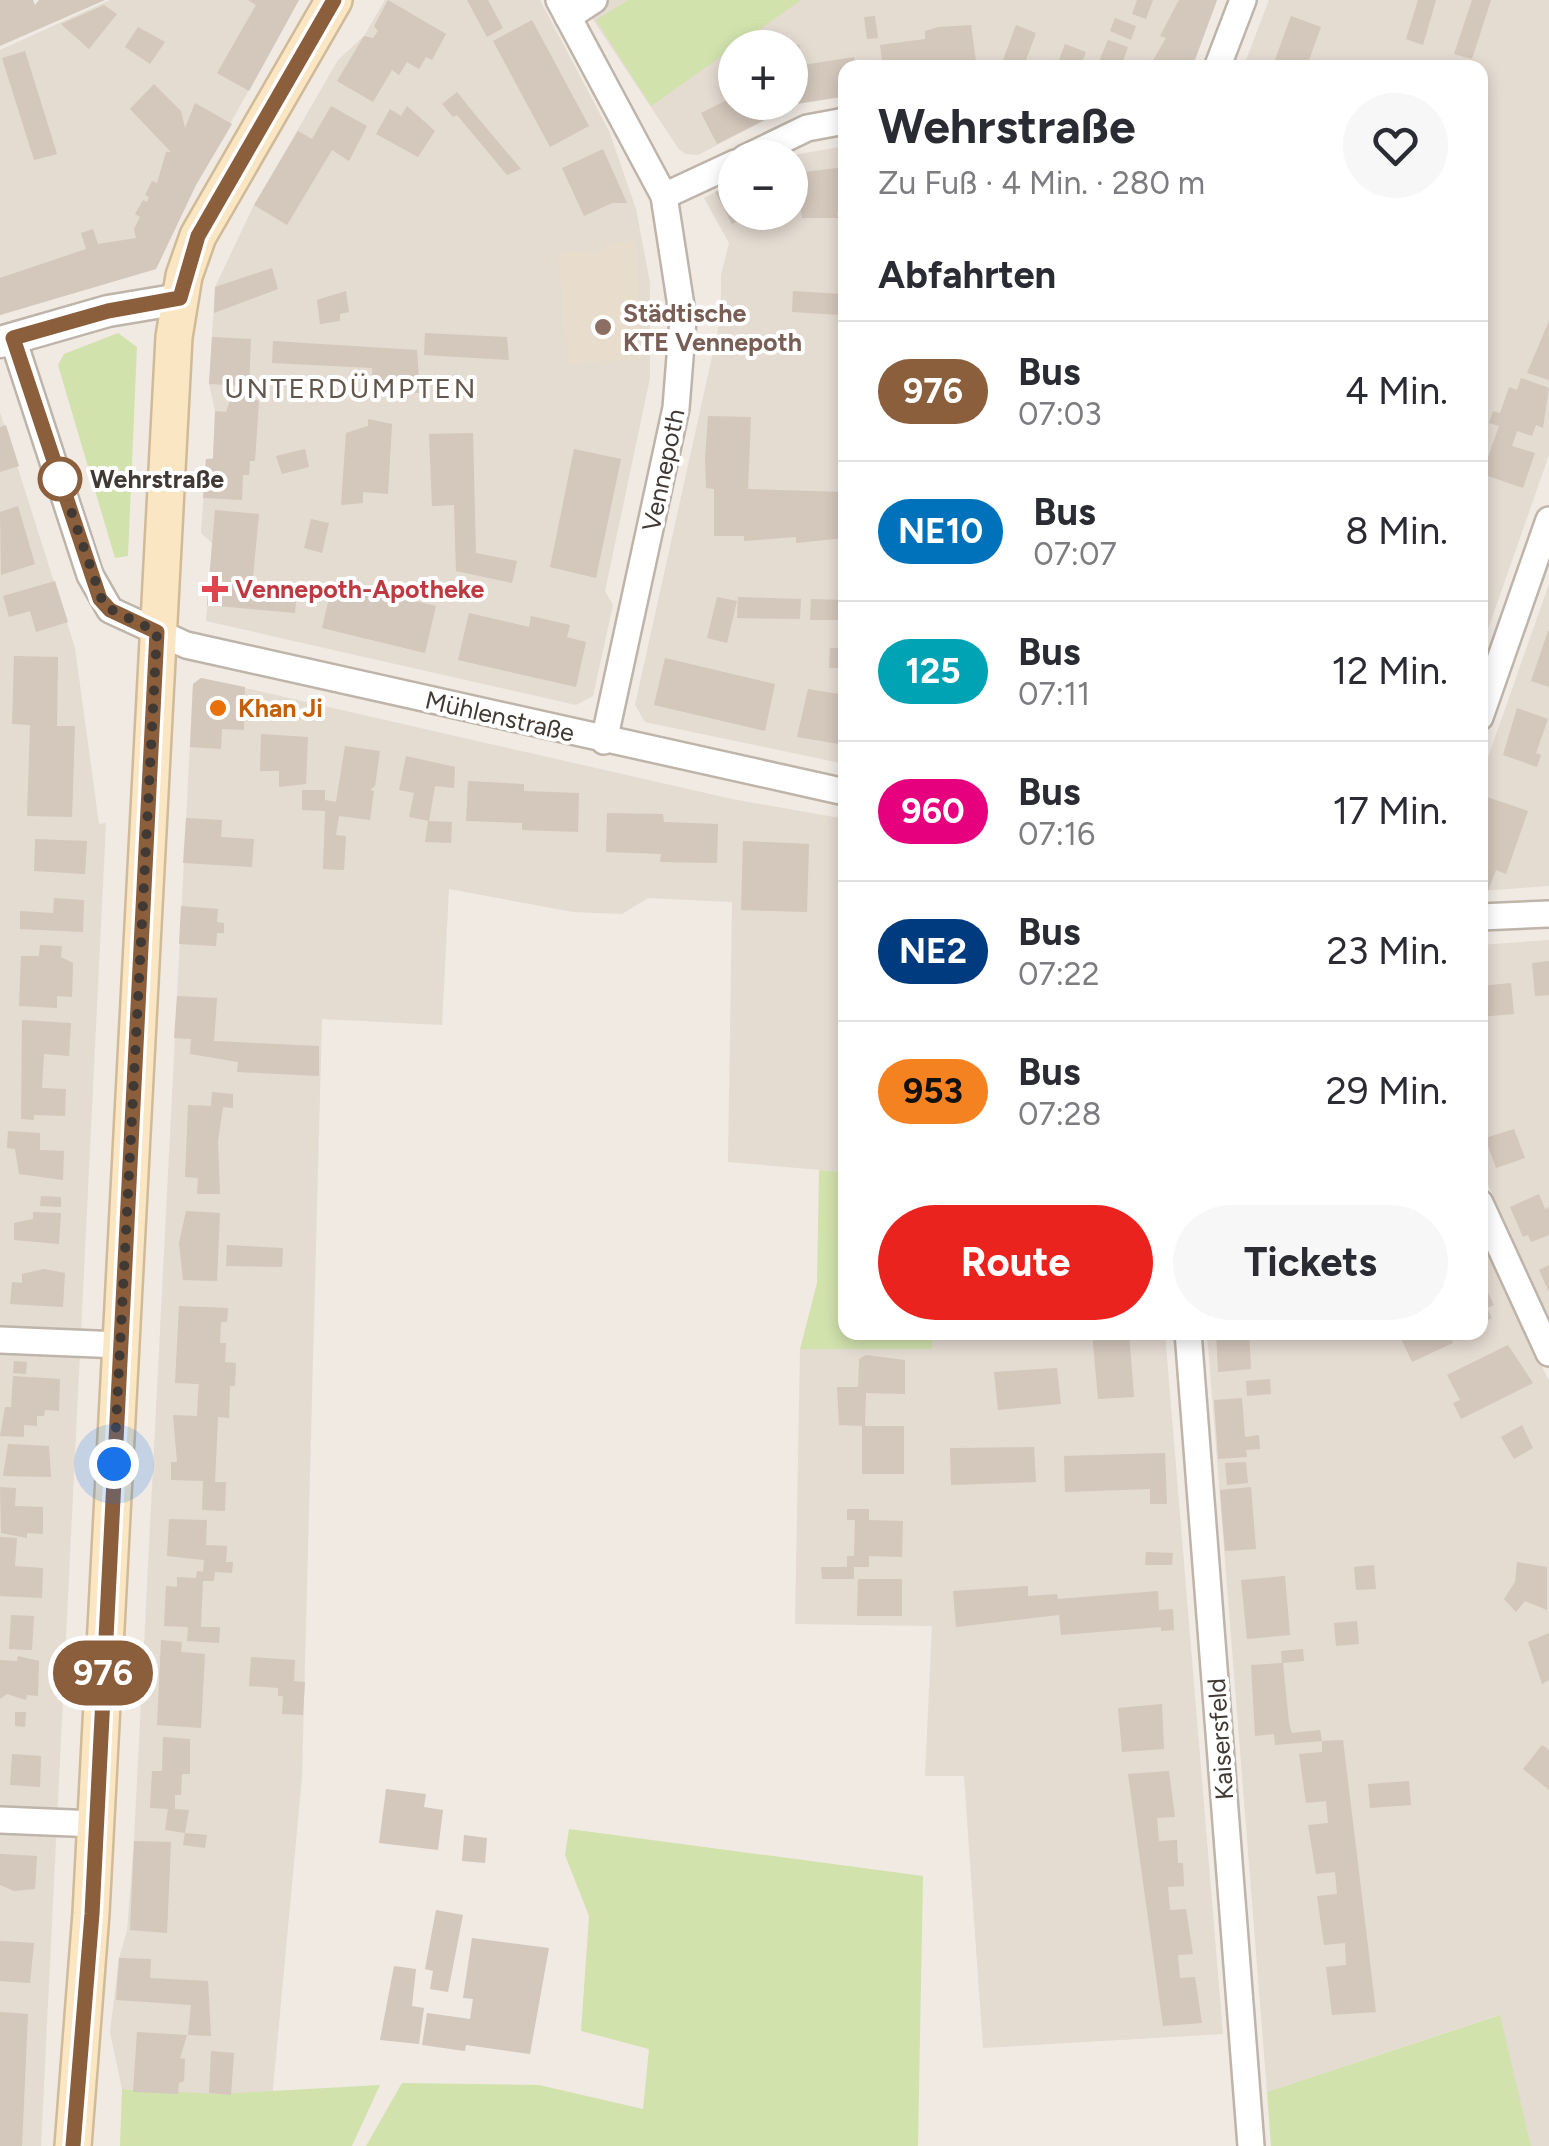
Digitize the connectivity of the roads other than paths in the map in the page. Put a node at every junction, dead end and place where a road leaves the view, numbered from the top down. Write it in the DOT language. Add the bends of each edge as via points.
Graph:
graph roads {
  1 [pos="334,0"];
  2 [pos="594,0"];
  3 [pos="1243,0"];
  4 [pos="564,8"];
  5 [pos="1220,60"];
  6 [pos="838,122"];
  7 [pos="782,140"];
  8 [pos="718,170"];
  9 [pos="664,196"];
  10 [pos="180,298"];
  11 [pos="7,340"];
  12 [pos="1549,520"];
  13 [pos="157,632"];
  14 [pos="1488,695"];
  15 [pos="604,741"];
  16 [pos="838,791"];
  17 [pos="1549,914"];
  18 [pos="1488,917"];
  19 [pos="1488,1219"];
  20 [pos="0,1340"];
  21 [pos="1189,1340"];
  22 [pos="120,1344"];
  23 [pos="1549,1352"];
  24 [pos="0,1820"];
  25 [pos="96,1824"];
  26 [pos="73,2146"];
  27 [pos="1251,2146"];
  1 -- 10 [label="main road" via="198,236"];
  2 -- 4 [label="street"];
  3 -- 5 [label="street"];
  4 -- 9 [label="street, Vennepoth"];
  6 -- 7 [label="street"];
  8 -- 9 [label="street"];
  9 -- 15 [label="street, Vennepoth" via="680,279 682,364"];
  10 -- 11 [label="street"];
  10 -- 13 [label="main road"];
  11 -- 13 [label="street, Mühlenstraße" via="100,599"];
  12 -- 14 [label="street"];
  13 -- 15 [label="street, Mühlenstraße" via="186,645"];
  13 -- 22 [label="main road"];
  15 -- 16 [label="street, Mühlenstraße"];
  17 -- 18 [label="street"];
  19 -- 23 [label="street"];
  20 -- 22 [label="street"];
  21 -- 27 [label="street, Kaisersfeld"];
  22 -- 25 [label="main road"];
  24 -- 25 [label="street"];
  25 -- 26 [label="main road"];
}
